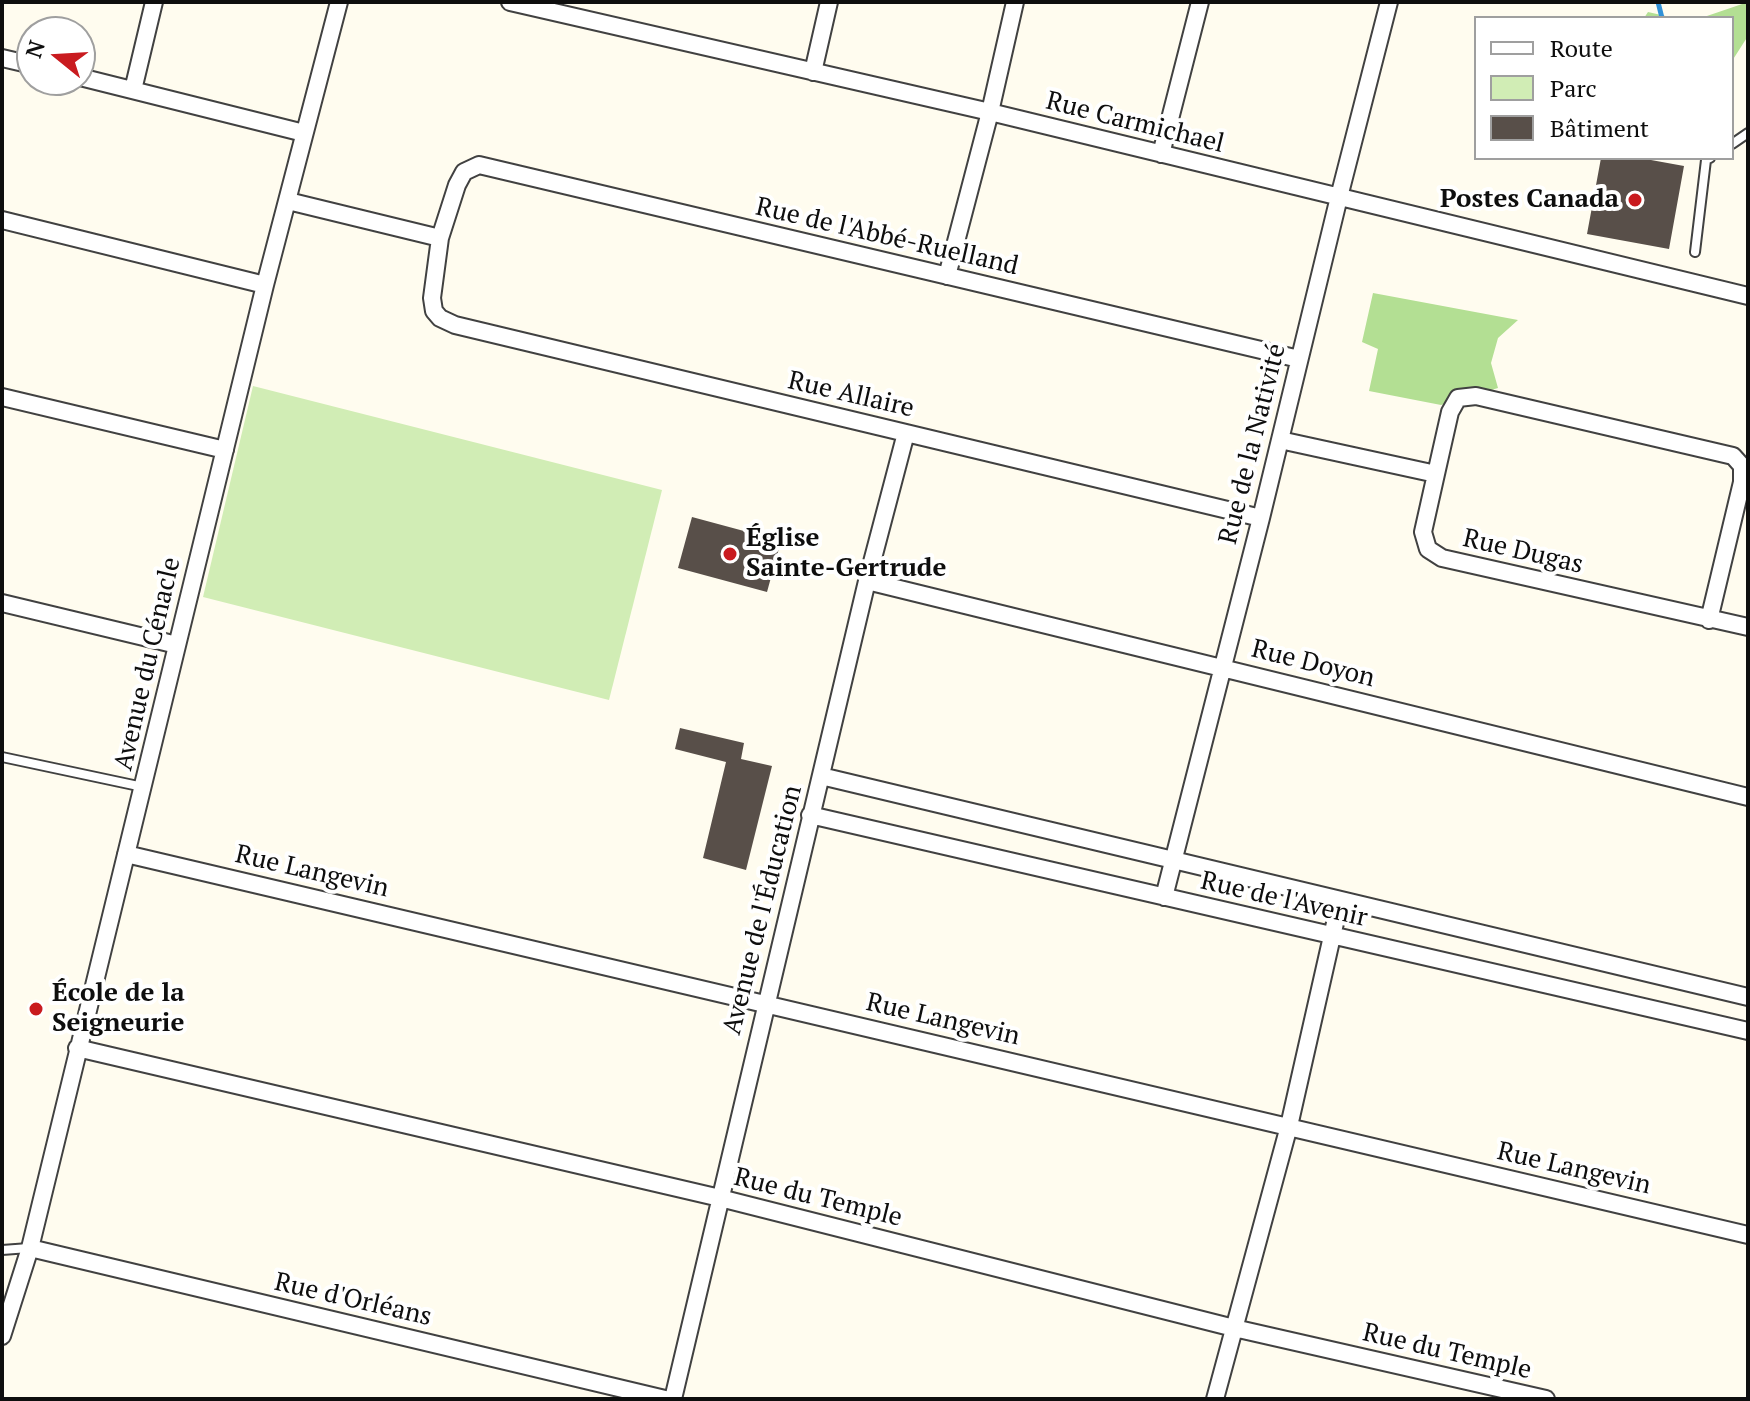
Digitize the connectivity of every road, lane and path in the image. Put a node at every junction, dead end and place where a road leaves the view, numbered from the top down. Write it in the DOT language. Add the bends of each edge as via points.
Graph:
graph roads {
  1 [pos="154,2"];
  2 [pos="339,2"];
  3 [pos="510,2"];
  4 [pos="829,2"];
  5 [pos="1015,2"];
  6 [pos="1200,2"];
  7 [pos="1389,2"];
  8 [pos="528,4"];
  9 [pos="813,72"];
  10 [pos="96,81"];
  11 [pos="133,90"];
  12 [pos="990,112"];
  13 [pos="304,133"];
  14 [pos="1161,154"];
  15 [pos="1706,160"];
  16 [pos="1339,197"];
  17 [pos="288,201"];
  18 [pos="2,220"];
  19 [pos="440,238"];
  20 [pos="1695,252"];
  21 [pos="947,276"];
  22 [pos="265,285"];
  23 [pos="1748,296"];
  24 [pos="1299,359"];
  25 [pos="2,397"];
  26 [pos="906,433"];
  27 [pos="1280,440"];
  28 [pos="225,450"];
  29 [pos="1436,474"];
  30 [pos="1261,518"];
  31 [pos="867,581"];
  32 [pos="2,603"];
  33 [pos="1709,620"];
  34 [pos="1748,627"];
  35 [pos="177,645"];
  36 [pos="1222,666"];
  37 [pos="2,757"];
  38 [pos="821,776"];
  39 [pos="144,787"];
  40 [pos="1748,797"];
  41 [pos="810,815"];
  42 [pos="126,854"];
  43 [pos="1173,859"];
  44 [pos="1164,897"];
  45 [pos="1340,901"];
  46 [pos="1332,935"];
  47 [pos="1748,997"];
  48 [pos="765,1003"];
  49 [pos="1748,1031"];
  50 [pos="77,1048"];
  51 [pos="1289,1126"];
  52 [pos="720,1198"];
  53 [pos="1748,1235"];
  54 [pos="30,1248"];
  55 [pos="2,1250"];
  56 [pos="1234,1328"];
  57 [pos="2,1333"];
  58 [pos="665,1399"];
  59 [pos="673,1399"];
  60 [pos="1215,1399"];
  61 [pos="1546,1399"];
  1 -- 11 [label="street"];
  2 -- 13 [label="street, Avenue du Cénacle"];
  3 -- 8 [label="street, Rue Carmichael"];
  4 -- 9 [label="street"];
  5 -- 12 [label="street"];
  6 -- 14 [label="street"];
  7 -- 16 [label="street, Rue de la Nativité"];
  8 -- 9 [label="street, Rue Carmichael"];
  9 -- 12 [label="street, Rue Carmichael"];
  10 -- 11 [label="street"];
  11 -- 13 [label="street"];
  12 -- 14 [label="street, Rue Carmichael"];
  12 -- 21 [label="street"];
  13 -- 17 [label="street, Avenue du Cénacle"];
  14 -- 16 [label="street, Rue Carmichael"];
  15 -- 20 [label="lane"];
  16 -- 23 [label="street, Rue Carmichael"];
  16 -- 24 [label="street, Rue de la Nativité"];
  17 -- 19 [label="street"];
  17 -- 22 [label="street, Avenue du Cénacle"];
  18 -- 22 [label="street"];
  19 -- 21 [label="street, Rue de l'Abbé-Ruelland" via="457,185 464,172 479,165"];
  19 -- 26 [label="street, Rue Allaire" via="434,311 455,325"];
  21 -- 24 [label="street, Rue de l'Abbé-Ruelland"];
  22 -- 28 [label="street, Avenue du Cénacle"];
  24 -- 27 [label="street, Rue de la Nativité"];
  25 -- 28 [label="street"];
  26 -- 30 [label="street, Rue Allaire"];
  26 -- 31 [label="street, Avenue de l'Éducation"];
  27 -- 29 [label="street"];
  27 -- 30 [label="street, Rue de la Nativité"];
  28 -- 35 [label="street, Avenue du Cénacle"];
  29 -- 33 [label="street, Rue Dugas" via="1423,532 1428,549 1442,558"];
  29 -- 33 [label="street, Rue Dugas" via="1450,412 1458,398 1476,396 1733,456 1742,466 1742,482"];
  30 -- 36 [label="street, Rue de la Nativité"];
  31 -- 36 [label="street, Rue Doyon"];
  31 -- 38 [label="street, Avenue de l'Éducation"];
  32 -- 35 [label="street"];
  33 -- 34 [label="street, Rue Dugas"];
  35 -- 39 [label="street, Avenue du Cénacle"];
  36 -- 40 [label="street, Rue Doyon"];
  36 -- 43 [label="street, Rue de la Nativité"];
  37 -- 39 [label="lane"];
  38 -- 41 [label="street, Avenue de l'Éducation"];
  38 -- 43 [label="street, Rue de l'Avenir"];
  39 -- 42 [label="street, Avenue du Cénacle"];
  41 -- 44 [label="street, Rue de l'Avenir"];
  41 -- 48 [label="street, Avenue de l'Éducation"];
  42 -- 48 [label="street, Rue Langevin"];
  42 -- 50 [label="street, Avenue du Cénacle"];
  43 -- 44 [label="street, Rue de la Nativité"];
  43 -- 45 [label="street, Rue de l'Avenir"];
  44 -- 46 [label="street, Rue de l'Avenir"];
  45 -- 46 [label="street"];
  45 -- 47 [label="street, Rue de l'Avenir"];
  46 -- 49 [label="street, Rue de l'Avenir"];
  46 -- 51 [label="street"];
  48 -- 51 [label="street, Rue Langevin"];
  48 -- 52 [label="street, Avenue de l'Éducation"];
  50 -- 52 [label="street, Rue du Temple"];
  50 -- 54 [label="street, Avenue du Cénacle"];
  51 -- 53 [label="street, Rue Langevin"];
  51 -- 56 [label="street"];
  52 -- 56 [label="street, Rue du Temple"];
  52 -- 59 [label="street, Avenue de l'Éducation"];
  54 -- 55 [label="lane"];
  54 -- 57 [label="street, Avenue du Cénacle"];
  54 -- 58 [label="street, Rue d'Orléans"];
  56 -- 60 [label="street"];
  56 -- 61 [label="street, Rue du Temple"];
}
